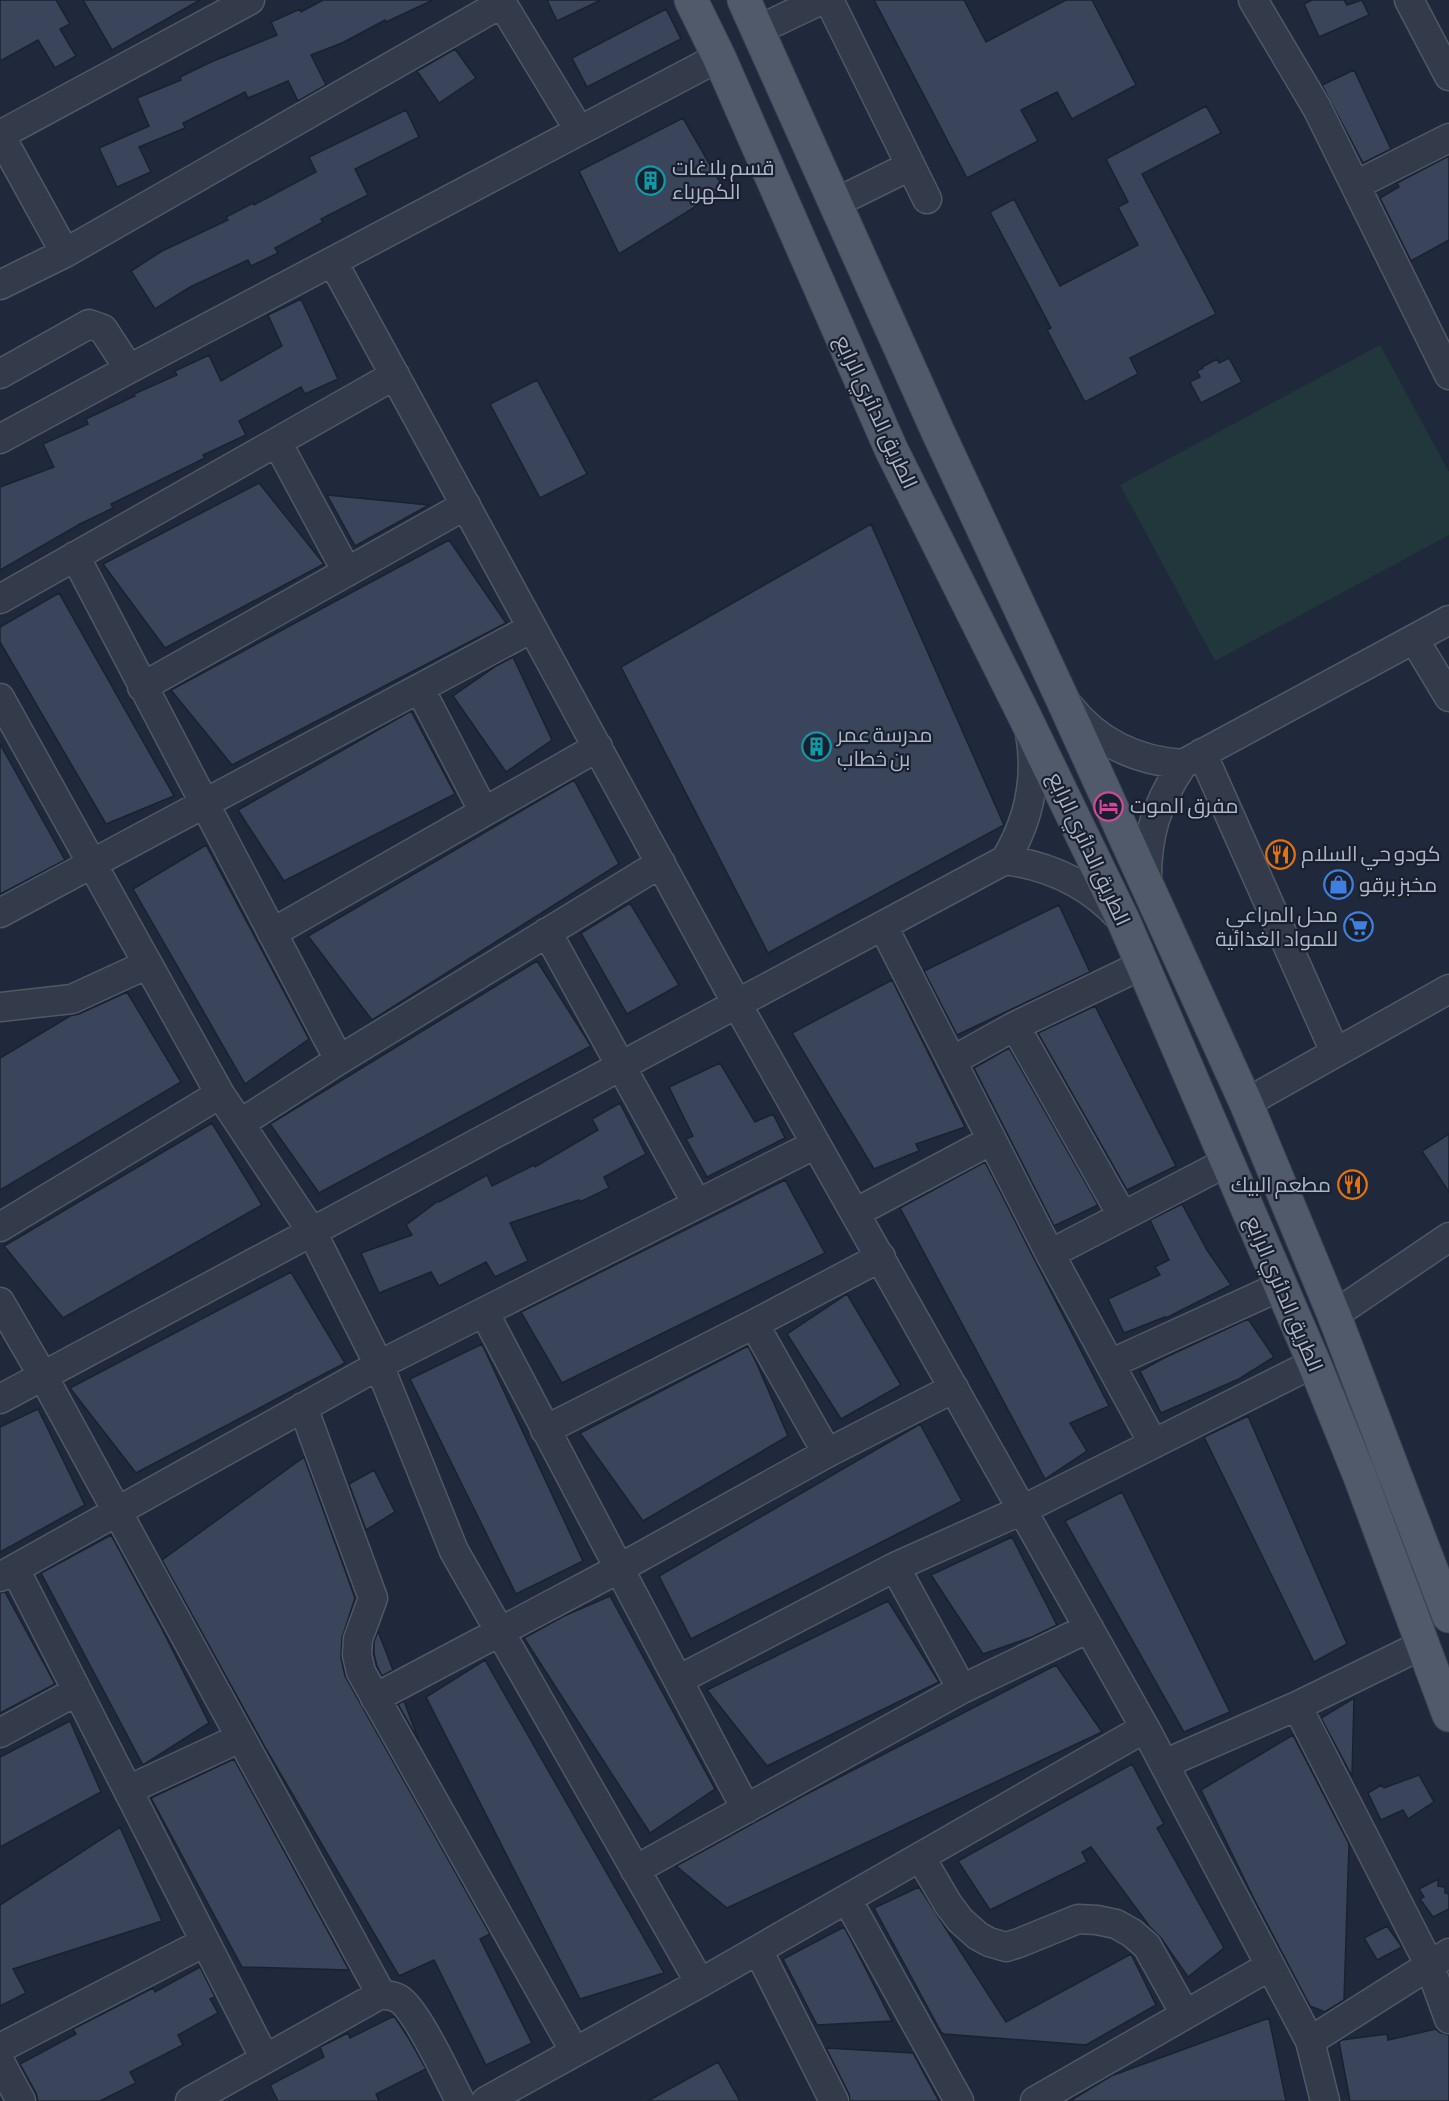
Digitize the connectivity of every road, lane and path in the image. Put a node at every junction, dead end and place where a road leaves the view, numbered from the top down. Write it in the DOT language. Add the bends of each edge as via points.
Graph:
graph roads {
  1 [pos="250,0"];
  2 [pos="691,0"];
  3 [pos="744,0"];
  4 [pos="821,0"];
  5 [pos="829,0"];
  6 [pos="1253,0"];
  7 [pos="1409,0"];
  8 [pos="501,1"];
  9 [pos="759,30"];
  10 [pos="719,57"];
  11 [pos="1449,76"];
  12 [pos="579,130"];
  13 [pos="0,135"];
  14 [pos="1449,138"];
  15 [pos="910,166"];
  16 [pos="1356,185"];
  17 [pos="927,199"];
  18 [pos="835,203"];
  19 [pos="65,253"];
  20 [pos="333,262"];
  21 [pos="0,285"];
  22 [pos="129,369"];
  23 [pos="0,374"];
  24 [pos="395,375"];
  25 [pos="1449,375"];
  26 [pos="2,432"];
  27 [pos="277,442"];
  28 [pos="466,505"];
  29 [pos="75,556"];
  30 [pos="347,572"];
  31 [pos="0,599"];
  32 [pos="1449,620"];
  33 [pos="532,628"];
  34 [pos="1414,639"];
  35 [pos="142,687"];
  36 [pos="420,689"];
  37 [pos="1061,696"];
  38 [pos="1449,697"];
  39 [pos="0,698"];
  40 [pos="1025,717"];
  41 [pos="598,747"];
  42 [pos="1193,758"];
  43 [pos="204,804"];
  44 [pos="484,812"];
  45 [pos="1005,860"];
  46 [pos="661,863"];
  47 [pos="93,864"];
  48 [pos="1147,887"];
  49 [pos="0,913"];
  50 [pos="1124,922"];
  51 [pos="883,926"];
  52 [pos="547,932"];
  53 [pos="272,933"];
  54 [pos="148,964"];
  55 [pos="1142,964"];
  56 [pos="1449,989"];
  57 [pos="737,1004"];
  58 [pos="0,1007"];
  59 [pos="1015,1026"];
  60 [pos="1335,1052"];
  61 [pos="339,1060"];
  62 [pos="952,1061"];
  63 [pos="620,1066"];
  64 [pos="220,1094"];
  65 [pos="1246,1103"];
  66 [pos="241,1124"];
  67 [pos="992,1140"];
  68 [pos="816,1144"];
  69 [pos="1227,1162"];
  70 [pos="697,1204"];
  71 [pos="855,1213"];
  72 [pos="1122,1215"];
  73 [pos="0,1227"];
  74 [pos="312,1232"];
  75 [pos="1449,1237"];
  76 [pos="1050,1254"];
  77 [pos="880,1257"];
  78 [pos="1281,1286"];
  79 [pos="0,1302"];
  80 [pos="484,1312"];
  81 [pos="1334,1315"];
  82 [pos="754,1324"];
  83 [pos="1314,1363"];
  84 [pos="1110,1364"];
  85 [pos="380,1365"];
  86 [pos="43,1376"];
  87 [pos="954,1388"];
  88 [pos="0,1399"];
  89 [pos="303,1407"];
  90 [pos="545,1430"];
  91 [pos="1153,1443"];
  92 [pos="827,1453"];
  93 [pos="1022,1510"];
  94 [pos="116,1511"];
  95 [pos="895,1567"];
  96 [pos="620,1568"];
  97 [pos="7,1573"];
  98 [pos="1449,1616"];
  99 [pos="1089,1628"];
  100 [pos="500,1631"];
  101 [pos="1424,1644"];
  102 [pos="678,1680"];
  103 [pos="962,1689"];
  104 [pos="77,1691"];
  105 [pos="375,1698"];
  106 [pos="1297,1706"];
  107 [pos="1449,1715"];
  108 [pos="1145,1728"];
  109 [pos="0,1733"];
  110 [pos="240,1738"];
  111 [pos="1164,1764"];
  112 [pos="128,1790"];
  113 [pos="746,1809"];
  114 [pos="921,1858"];
  115 [pos="635,1870"];
  116 [pos="847,1899"];
  117 [pos="205,1942"];
  118 [pos="758,1950"];
  119 [pos="1439,1958"];
  120 [pos="1270,1966"];
  121 [pos="700,1983"];
  122 [pos="381,1994"];
  123 [pos="1185,2014"];
  124 [pos="1449,2019"];
  125 [pos="1310,2041"];
  126 [pos="0,2048"];
  127 [pos="575,2052"];
  128 [pos="265,2059"];
  129 [pos="0,2062"];
  130 [pos="21,2101"];
  131 [pos="190,2101"];
  132 [pos="460,2101"];
  133 [pos="486,2101"];
  134 [pos="834,2101"];
  135 [pos="959,2101"];
  136 [pos="1035,2101"];
  137 [pos="1325,2101"];
  1 -- 13 [label="street"];
  2 -- 10 [label="main road, الطريق الدائري الرابع"];
  3 -- 9 [label="main road, الطريق الدائري الرابع"];
  4 -- 9 [label="street"];
  5 -- 15 [label="street"];
  6 -- 16 [label="street" via="1317,108"];
  7 -- 11 [label="street"];
  8 -- 12 [label="street"];
  8 -- 19 [label="street"];
  9 -- 18 [label="main road, الطريق الدائري الرابع"];
  10 -- 12 [label="street"];
  10 -- 40 [label="main road, الطريق الدائري الرابع" via="891,448"];
  12 -- 20 [label="street"];
  13 -- 19 [label="street"];
  14 -- 16 [label="street"];
  15 -- 17 [label="street"];
  15 -- 18 [label="street"];
  16 -- 25 [label="street"];
  18 -- 37 [label="main road, الطريق الدائري الرابع"];
  19 -- 21 [label="street"];
  20 -- 22 [label="street"];
  20 -- 24 [label="street"];
  22 -- 23 [label="street" via="103,329 89,324"];
  22 -- 26 [label="street"];
  24 -- 27 [label="street"];
  24 -- 28 [label="street"];
  27 -- 29 [label="street"];
  27 -- 30 [label="street"];
  28 -- 30 [label="street"];
  28 -- 33 [label="street"];
  29 -- 31 [label="street"];
  29 -- 35 [label="street"];
  30 -- 35 [label="street"];
  32 -- 34 [label="street"];
  33 -- 36 [label="street"];
  33 -- 41 [label="street"];
  34 -- 38 [label="street"];
  34 -- 42 [label="street"];
  35 -- 43 [label="street"];
  36 -- 43 [label="street"];
  36 -- 44 [label="street"];
  37 -- 42 [label="street" via="1094,732 1115,746 1161,762"];
  37 -- 48 [label="main road, الطريق الدائري الرابع"];
  39 -- 47 [label="street"];
  40 -- 45 [label="street" via="1033,753 1032,791 1022,827"];
  40 -- 50 [label="main road, الطريق الدائري الرابع"];
  41 -- 44 [label="street"];
  41 -- 46 [label="street"];
  42 -- 48 [label="street" via="1168,785 1157,809 1146,861"];
  42 -- 60 [label="street"];
  43 -- 47 [label="street"];
  43 -- 53 [label="street"];
  44 -- 53 [label="street"];
  45 -- 50 [label="street" via="1045,868 1073,880"];
  45 -- 51 [label="street"];
  46 -- 52 [label="street"];
  46 -- 57 [label="street"];
  47 -- 49 [label="street"];
  47 -- 54 [label="street"];
  48 -- 65 [label="main road, الطريق الدائري الرابع"];
  50 -- 55 [label="main road, الطريق الدائري الرابع"];
  51 -- 57 [label="street"];
  51 -- 62 [label="street"];
  52 -- 61 [label="street"];
  52 -- 63 [label="street"];
  53 -- 61 [label="street"];
  54 -- 58 [label="street" via="72,999"];
  54 -- 64 [label="street"];
  55 -- 59 [label="street"];
  55 -- 69 [label="main road, الطريق الدائري الرابع"];
  56 -- 60 [label="street"];
  57 -- 63 [label="street"];
  57 -- 68 [label="street"];
  59 -- 62 [label="street"];
  59 -- 72 [label="street"];
  60 -- 65 [label="street"];
  61 -- 66 [label="street"];
  62 -- 67 [label="street"];
  63 -- 70 [label="street"];
  63 -- 74 [label="street"];
  64 -- 66 [label="street"];
  64 -- 73 [label="street"];
  65 -- 81 [label="main road, الطريق الدائري الرابع"];
  66 -- 74 [label="street"];
  67 -- 71 [label="street"];
  67 -- 76 [label="street"];
  68 -- 70 [label="street"];
  68 -- 71 [label="street"];
  69 -- 72 [label="street"];
  69 -- 78 [label="main road, الطريق الدائري الرابع"];
  70 -- 80 [label="street"];
  71 -- 77 [label="street"];
  72 -- 76 [label="street"];
  74 -- 85 [label="street"];
  74 -- 86 [label="street"];
  75 -- 81 [label="street"];
  76 -- 84 [label="street"];
  77 -- 82 [label="street"];
  77 -- 87 [label="street"];
  78 -- 83 [label="main road, الطريق الدائري الرابع"];
  78 -- 84 [label="street"];
  79 -- 86 [label="street"];
  80 -- 85 [label="street"];
  80 -- 90 [label="street"];
  81 -- 98 [label="main road, الطريق الدائري الرابع"];
  82 -- 90 [label="street"];
  82 -- 92 [label="street"];
  83 -- 91 [label="street"];
  83 -- 101 [label="main road, الطريق الدائري الرابع"];
  84 -- 91 [label="street"];
  85 -- 89 [label="street"];
  85 -- 100 [label="street" via="454,1551"];
  86 -- 88 [label="street"];
  86 -- 94 [label="street"];
  87 -- 92 [label="street"];
  87 -- 93 [label="street"];
  89 -- 94 [label="street"];
  89 -- 105 [label="street" via="371,1589 373,1598 358,1639 357,1655"];
  90 -- 96 [label="street"];
  91 -- 93 [label="street"];
  92 -- 96 [label="street"];
  93 -- 95 [label="street"];
  93 -- 99 [label="street"];
  94 -- 97 [label="street"];
  94 -- 110 [label="street"];
  95 -- 102 [label="street"];
  95 -- 103 [label="street"];
  96 -- 100 [label="street"];
  96 -- 102 [label="street"];
  97 -- 104 [label="street"];
  99 -- 103 [label="street"];
  99 -- 108 [label="street"];
  100 -- 105 [label="street"];
  100 -- 115 [label="street"];
  101 -- 106 [label="street"];
  101 -- 107 [label="main road, الطريق الدائري الرابع"];
  102 -- 113 [label="street"];
  103 -- 113 [label="street"];
  104 -- 109 [label="street"];
  104 -- 112 [label="street"];
  105 -- 127 [label="street"];
  106 -- 111 [label="street"];
  106 -- 119 [label="street"];
  108 -- 111 [label="street"];
  108 -- 114 [label="street"];
  110 -- 112 [label="street"];
  110 -- 122 [label="street"];
  111 -- 120 [label="street"];
  112 -- 117 [label="street"];
  113 -- 115 [label="street"];
  114 -- 116 [label="street"];
  114 -- 123 [label="street" via="960,1920 989,1942 1006,1947 1078,1919 1116,1924 1132,1933 1147,1946"];
  115 -- 121 [label="street"];
  116 -- 118 [label="street"];
  116 -- 135 [label="street"];
  117 -- 126 [label="street"];
  117 -- 128 [label="street"];
  118 -- 121 [label="street"];
  118 -- 134 [label="street"];
  119 -- 124 [label="street"];
  119 -- 125 [label="street"];
  120 -- 123 [label="street"];
  120 -- 125 [label="street"];
  121 -- 127 [label="street"];
  122 -- 128 [label="street"];
  122 -- 132 [label="street" via="405,2004"];
  123 -- 136 [label="street"];
  125 -- 137 [label="street"];
  127 -- 133 [label="street"];
  128 -- 131 [label="street"];
  129 -- 130 [label="street"];
}
